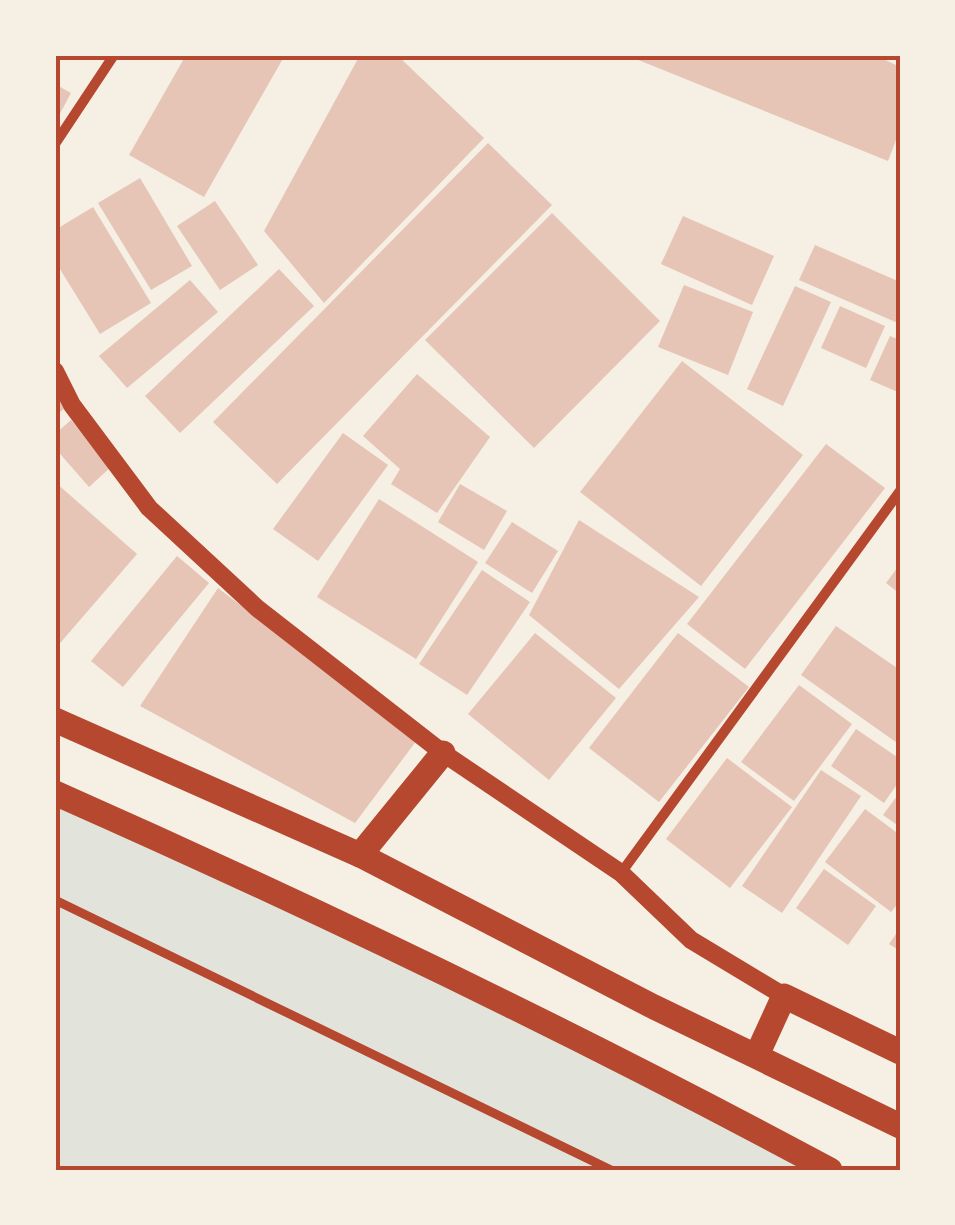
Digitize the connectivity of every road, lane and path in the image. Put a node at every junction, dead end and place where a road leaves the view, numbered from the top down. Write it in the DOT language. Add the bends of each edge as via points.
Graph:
graph roads {
  1 [pos="114,55"];
  2 [pos="55,144"];
  3 [pos="55,371"];
  4 [pos="900,491"];
  5 [pos="55,720"];
  6 [pos="443,753"];
  7 [pos="55,793"];
  8 [pos="360,855"];
  9 [pos="621,873"];
  10 [pos="55,900"];
  11 [pos="784,996"];
  12 [pos="900,1052"];
  13 [pos="756,1055"];
  14 [pos="746,1125"];
  15 [pos="900,1126"];
  16 [pos="611,1170"];
  17 [pos="813,1170"];
  18 [pos="830,1170"];
  1 -- 2 [label="street"];
  3 -- 6 [label="street" via="72,405 149,508 256,608"];
  4 -- 9 [label="street"];
  5 -- 8 [label="main road"];
  6 -- 8 [label="main road"];
  6 -- 9 [label="street"];
  7 -- 14 [label="main road" via="285,895"];
  8 -- 13 [label="main road"];
  9 -- 11 [label="street" via="691,940"];
  10 -- 16 [label="street"];
  11 -- 12 [label="main road"];
  11 -- 13 [label="main road"];
  13 -- 15 [label="main road"];
  14 -- 17 [label="main road"];
  14 -- 18 [label="main road"];
}
